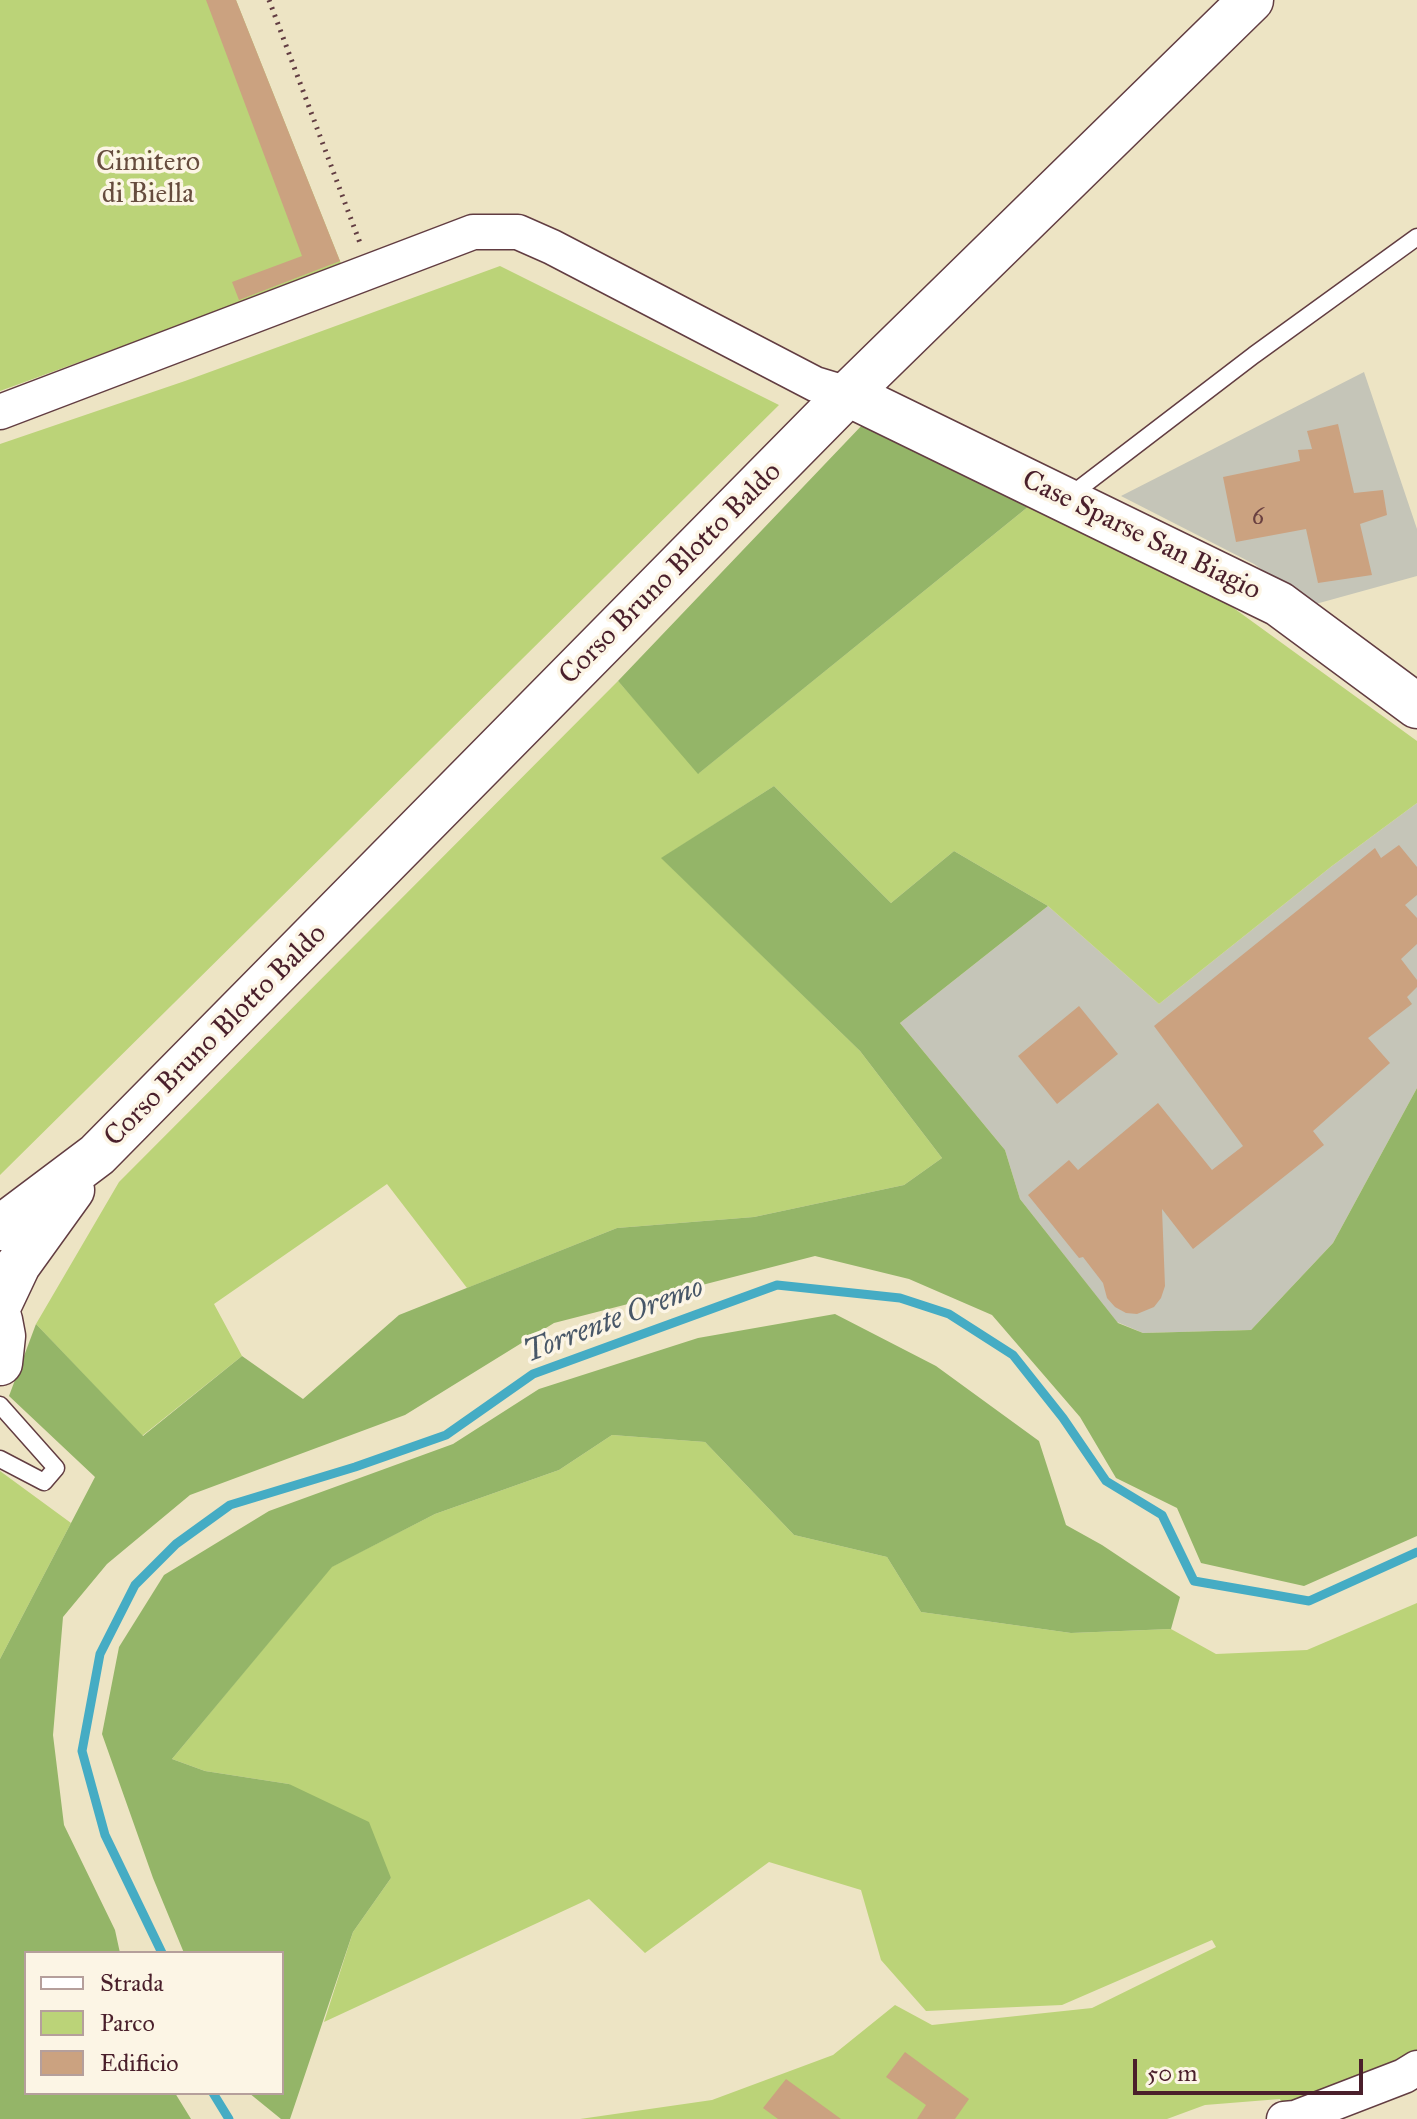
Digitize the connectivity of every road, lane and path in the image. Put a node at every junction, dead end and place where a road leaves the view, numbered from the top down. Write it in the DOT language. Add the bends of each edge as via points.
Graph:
graph roads {
  1 [pos="269,0"];
  2 [pos="1251,0"];
  3 [pos="1417,237"];
  4 [pos="371,272"];
  5 [pos="848,394"];
  6 [pos="0,412"];
  7 [pos="1066,499"];
  8 [pos="1417,706"];
  9 [pos="97,1155"];
  10 [pos="0,1228"];
  11 [pos="0,1303"];
  12 [pos="0,1320"];
  13 [pos="0,1363"];
  14 [pos="0,1405"];
  15 [pos="0,1459"];
  16 [pos="1417,2068"];
  17 [pos="1284,2119"];
  1 -- 4 [label="path"];
  2 -- 5 [label="main road, Corso Bruno Blotto Baldo"];
  3 -- 7 [label="lane"];
  4 -- 5 [label="street" via="473,232 518,232 815,384"];
  4 -- 6 [label="street"];
  5 -- 7 [label="main road, Case Sparse San Biagio"];
  5 -- 9 [label="main road, Corso Bruno Blotto Baldo"];
  7 -- 8 [label="main road, Case Sparse San Biagio" via="1279,604"];
  9 -- 10 [label="main road, Corso Bruno Blotto Baldo"];
  9 -- 11 [label="main road, Corso Bruno Blotto Baldo" via="18,1265"];
  12 -- 13 [label="main road"];
  14 -- 15 [label="lane" via="56,1468 44,1482"];
  16 -- 17 [label="street"];
}
